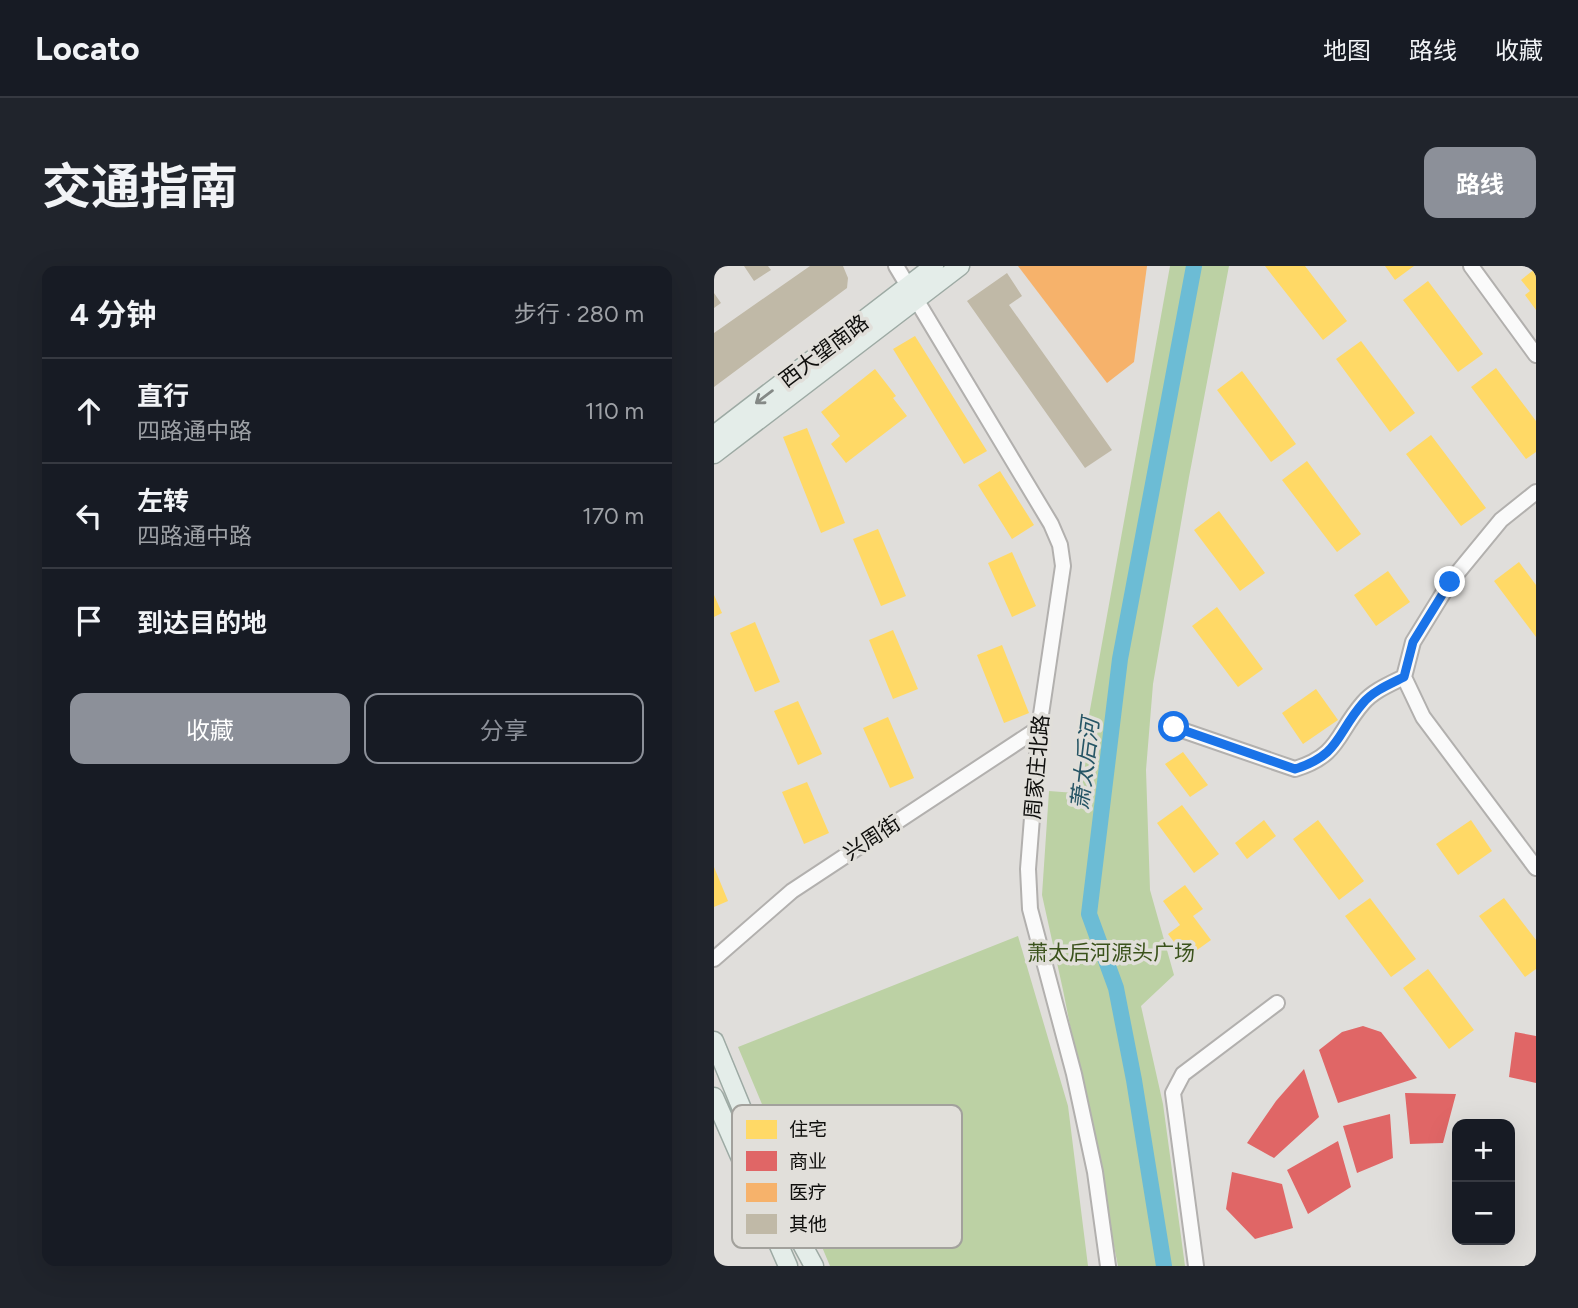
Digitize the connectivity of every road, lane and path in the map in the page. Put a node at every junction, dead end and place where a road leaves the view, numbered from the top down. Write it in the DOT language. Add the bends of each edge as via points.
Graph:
graph roads {
  1 [pos="896,266"];
  2 [pos="934,266"];
  3 [pos="960,266"];
  4 [pos="1471,266"];
  5 [pos="913,293"];
  6 [pos="1536,355"];
  7 [pos="714,435"];
  8 [pos="714,454"];
  9 [pos="1536,492"];
  10 [pos="1404,677"];
  11 [pos="1174,727"];
  12 [pos="1039,728"];
  13 [pos="1536,868"];
  14 [pos="714,960"];
  15 [pos="1277,1003"];
  16 [pos="714,1041"];
  17 [pos="714,1097"];
  18 [pos="741,1105"];
  19 [pos="732,1138"];
  20 [pos="780,1248"];
  21 [pos="805,1248"];
  22 [pos="788,1266"];
  23 [pos="814,1266"];
  24 [pos="1108,1266"];
  25 [pos="1196,1266"];
  1 -- 5 [label="street, 周家庄北路"];
  2 -- 5 [label="main road, 西大望南路"];
  3 -- 5 [label="main road"];
  4 -- 6 [label="street"];
  5 -- 7 [label="main road, 西大望南路, one-way"];
  5 -- 8 [label="main road, 西大望南路"];
  5 -- 12 [label="street, 周家庄北路" via="1051,524 1059,545 1063,566"];
  9 -- 10 [label="street" via="1501,520 1450,582 1413,642"];
  10 -- 11 [label="street" via="1364,701 1324,756 1295,769"];
  10 -- 13 [label="street" via="1423,717"];
  12 -- 14 [label="street, 兴周街" via="792,891"];
  12 -- 24 [label="street, 周家庄北路" via="1028,869 1030,909 1074,1074 1095,1172"];
  15 -- 25 [label="street" via="1183,1074 1173,1093"];
  16 -- 18 [label="main road"];
  17 -- 19 [label="main road"];
  20 -- 22 [label="main road"];
  21 -- 23 [label="main road"];
}
